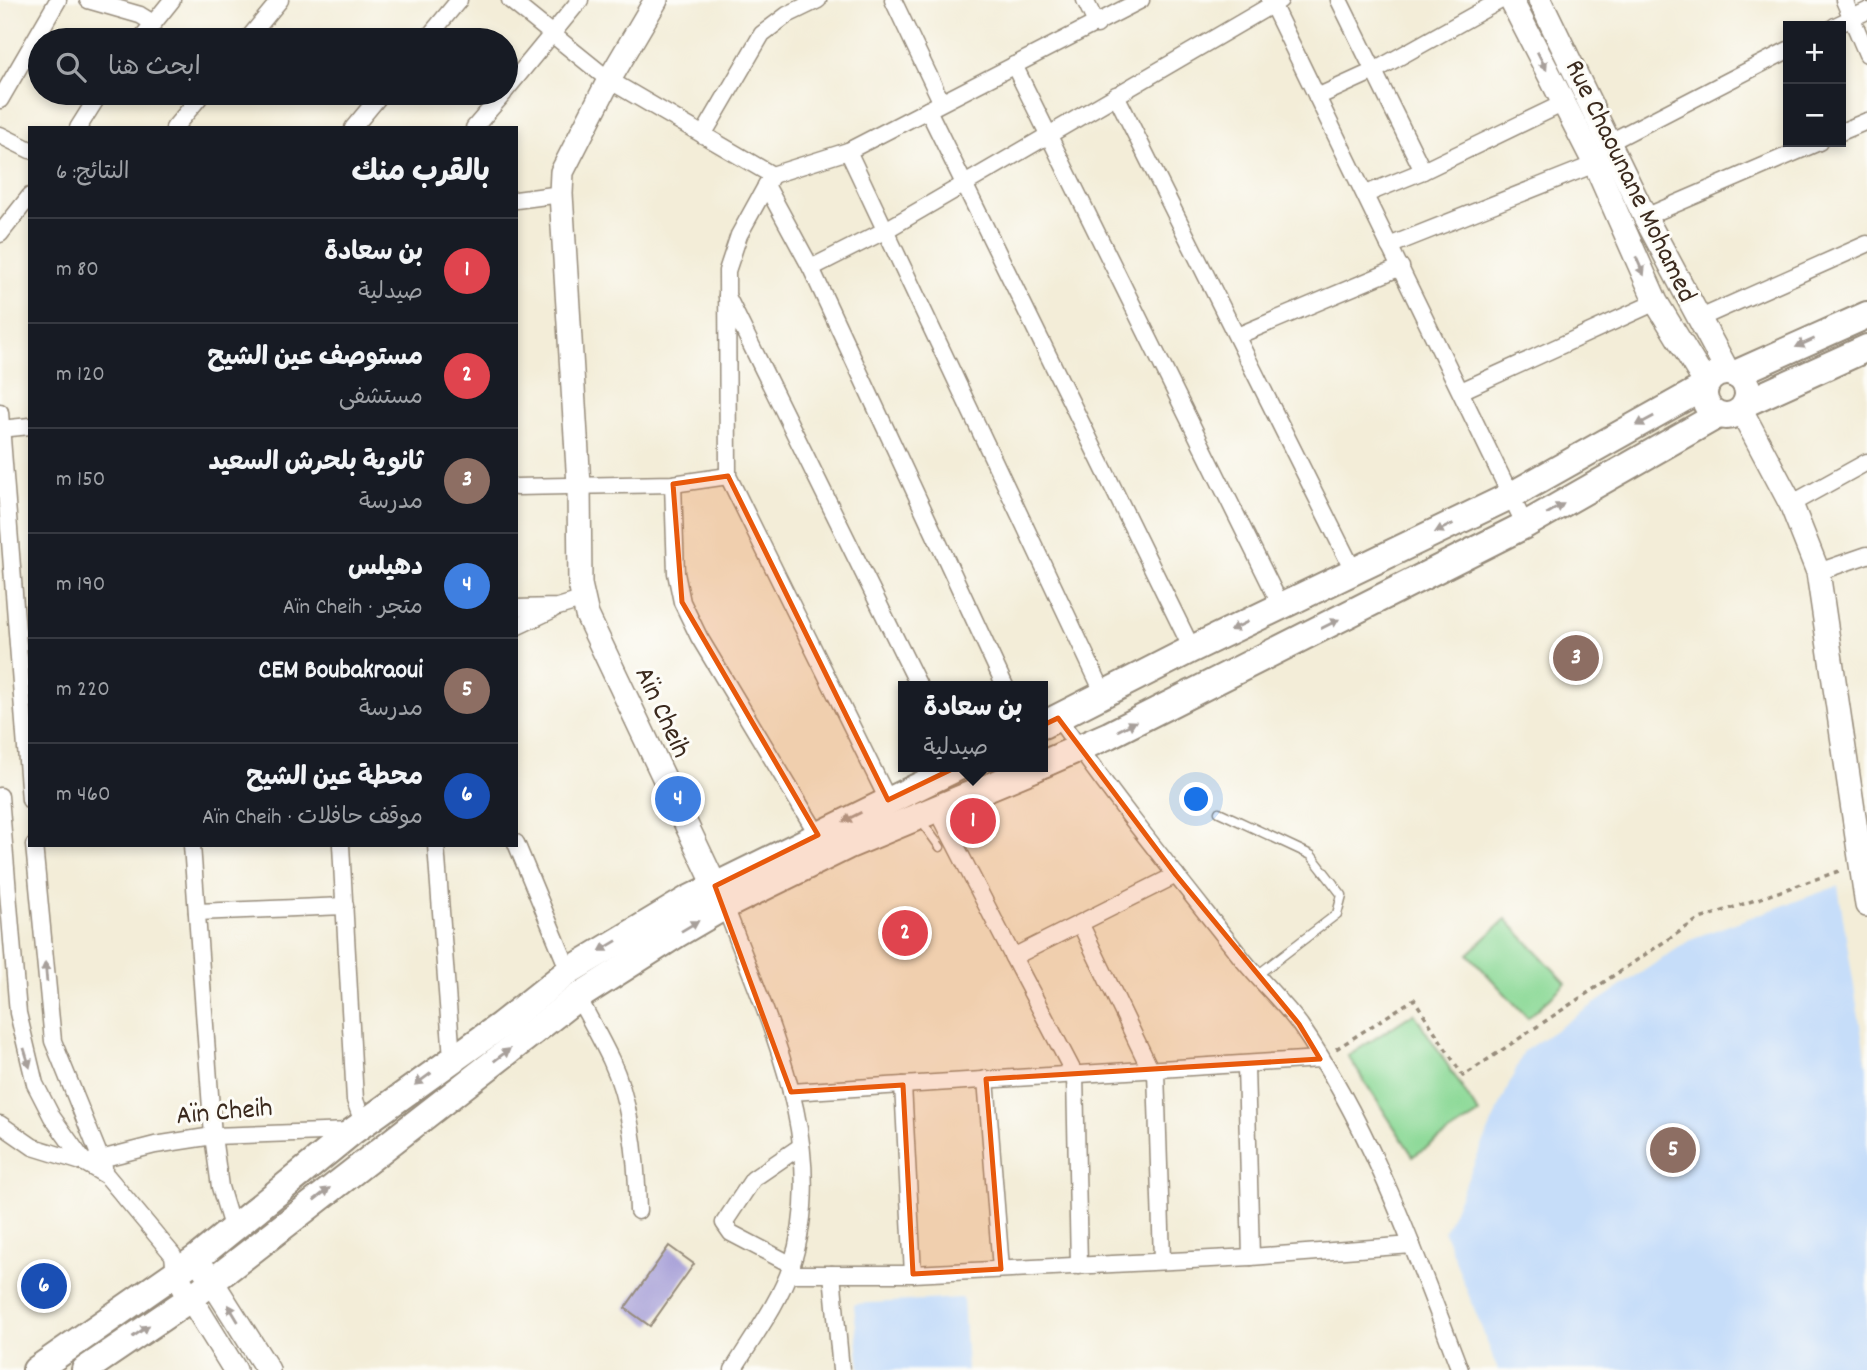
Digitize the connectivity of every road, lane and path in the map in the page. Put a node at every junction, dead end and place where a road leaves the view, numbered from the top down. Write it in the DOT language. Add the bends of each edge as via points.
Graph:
graph roads {
  1 [pos="58,0"];
  2 [pos="89,0"];
  3 [pos="172,0"];
  4 [pos="280,0"];
  5 [pos="459,0"];
  6 [pos="510,0"];
  7 [pos="580,0"];
  8 [pos="656,0"];
  9 [pos="818,0"];
  10 [pos="893,0"];
  11 [pos="1085,0"];
  12 [pos="1141,0"];
  13 [pos="1339,0"];
  14 [pos="1502,0"];
  15 [pos="1511,0"];
  16 [pos="1540,0"];
  17 [pos="1844,0"];
  18 [pos="1274,1"];
  19 [pos="1867,11"];
  20 [pos="1852,18"];
  21 [pos="1846,21"];
  22 [pos="153,23"];
  23 [pos="1097,25"];
  24 [pos="42,28"];
  25 [pos="149,28"];
  26 [pos="257,28"];
  27 [pos="436,28"];
  28 [pos="552,35"];
  29 [pos="28,52"];
  30 [pos="1783,53"];
  31 [pos="1867,54"];
  32 [pos="1014,65"];
  33 [pos="1374,71"];
  34 [pos="518,76"];
  35 [pos="609,80"];
  36 [pos="1116,95"];
  37 [pos="1317,97"];
  38 [pos="0,100"];
  39 [pos="1564,103"];
  40 [pos="92,105"];
  41 [pos="193,105"];
  42 [pos="372,105"];
  43 [pos="493,105"];
  44 [pos="935,106"];
  45 [pos="1867,121"];
  46 [pos="79,126"];
  47 [pos="176,126"];
  48 [pos="356,126"];
  49 [pos="476,126"];
  50 [pos="1846,130"];
  51 [pos="0,135"];
  52 [pos="702,135"];
  53 [pos="1047,135"];
  54 [pos="1610,142"];
  55 [pos="1807,147"];
  56 [pos="28,149"];
  57 [pos="848,151"];
  58 [pos="1595,164"];
  59 [pos="1423,171"];
  60 [pos="769,180"];
  61 [pos="963,185"];
  62 [pos="561,194"];
  63 [pos="1366,194"];
  64 [pos="28,199"];
  65 [pos="518,200"];
  66 [pos="1645,217"];
  67 [pos="884,231"];
  68 [pos="0,234"];
  69 [pos="1867,244"];
  70 [pos="1389,246"];
  71 [pos="1401,267"];
  72 [pos="811,268"];
  73 [pos="725,291"];
  74 [pos="1656,302"];
  75 [pos="1867,316"];
  76 [pos="1698,319"];
  77 [pos="1237,336"];
  78 [pos="1867,348"];
  79 [pos="1718,379"];
  80 [pos="1461,391"];
  81 [pos="1735,409"];
  82 [pos="0,412"];
  83 [pos="28,426"];
  84 [pos="1,429"];
  85 [pos="1867,462"];
  86 [pos="728,476"];
  87 [pos="673,484"];
  88 [pos="579,485"];
  89 [pos="518,487"];
  90 [pos="1512,495"];
  91 [pos="1791,504"];
  92 [pos="1525,525"];
  93 [pos="1867,555"];
  94 [pos="1354,572"];
  95 [pos="1818,572"];
  96 [pos="581,600"];
  97 [pos="1281,606"];
  98 [pos="558,607"];
  99 [pos="518,608"];
  100 [pos="518,625"];
  101 [pos="1192,649"];
  102 [pos="24,674"];
  103 [pos="917,681"];
  104 [pos="1003,681"];
  105 [pos="1104,694"];
  106 [pos="1050,722"];
  107 [pos="1080,750"];
  108 [pos="28,758"];
  109 [pos="1048,762"];
  110 [pos="947,772"];
  111 [pos="1024,772"];
  112 [pos="0,796"];
  113 [pos="888,800"];
  114 [pos="927,811"];
  115 [pos="1219,812"];
  116 [pos="1861,815"];
  117 [pos="818,835"];
  118 [pos="34,847"];
  119 [pos="192,847"];
  120 [pos="341,847"];
  121 [pos="436,847"];
  122 [pos="517,847"];
  123 [pos="940,848"];
  124 [pos="1861,864"];
  125 [pos="1176,875"];
  126 [pos="720,896"];
  127 [pos="1867,905"];
  128 [pos="345,906"];
  129 [pos="197,912"];
  130 [pos="1081,925"];
  131 [pos="1013,957"];
  132 [pos="569,971"];
  133 [pos="1256,976"];
  134 [pos="578,997"];
  135 [pos="453,1058"];
  136 [pos="1320,1059"];
  137 [pos="1246,1066"];
  138 [pos="1153,1071"];
  139 [pos="1075,1075"];
  140 [pos="986,1079"];
  141 [pos="903,1085"];
  142 [pos="791,1092"];
  143 [pos="0,1124"];
  144 [pos="358,1127"];
  145 [pos="213,1136"];
  146 [pos="801,1146"];
  147 [pos="101,1157"];
  148 [pos="85,1163"];
  149 [pos="107,1176"];
  150 [pos="638,1211"];
  151 [pos="232,1227"];
  152 [pos="1412,1245"];
  153 [pos="1251,1257"];
  154 [pos="1162,1259"];
  155 [pos="182,1262"];
  156 [pos="1079,1266"];
  157 [pos="1001,1269"];
  158 [pos="791,1270"];
  159 [pos="913,1274"];
  160 [pos="832,1275"];
  161 [pos="214,1280"];
  162 [pos="191,1298"];
  163 [pos="36,1370"];
  164 [pos="85,1370"];
  165 [pos="235,1370"];
  166 [pos="268,1370"];
  167 [pos="733,1370"];
  168 [pos="841,1370"];
  169 [pos="1460,1370"];
  1 -- 24 [label="street"];
  2 -- 22 [label="street"];
  3 -- 22 [label="street"];
  4 -- 26 [label="street"];
  5 -- 27 [label="street"];
  6 -- 28 [label="street"];
  7 -- 28 [label="street"];
  8 -- 35 [label="street"];
  9 -- 52 [label="street" via="762,34"];
  10 -- 44 [label="street"];
  11 -- 23 [label="street"];
  12 -- 23 [label="street"];
  13 -- 33 [label="street"];
  14 -- 33 [label="street"];
  15 -- 39 [label="street, Rue Chaounane Mohamed, one-way"];
  16 -- 54 [label="street, Rue Chaounane Mohamed"];
  17 -- 20 [label="street"];
  18 -- 36 [label="street"];
  18 -- 37 [label="street"];
  19 -- 20 [label="street"];
  20 -- 21 [label="street"];
  20 -- 31 [label="street"];
  22 -- 25 [label="street"];
  23 -- 32 [label="street"];
  28 -- 34 [label="street"];
  28 -- 35 [label="street"];
  29 -- 38 [label="street"];
  30 -- 54 [label="street"];
  32 -- 44 [label="street"];
  32 -- 53 [label="street"];
  33 -- 37 [label="street"];
  33 -- 59 [label="street"];
  35 -- 52 [label="street"];
  35 -- 62 [label="street" via="562,172"];
  36 -- 53 [label="street"];
  36 -- 77 [label="street"];
  37 -- 63 [label="street"];
  39 -- 58 [label="street, Rue Chaounane Mohamed"];
  39 -- 59 [label="street"];
  40 -- 46 [label="street"];
  41 -- 47 [label="street"];
  42 -- 48 [label="street"];
  43 -- 49 [label="street"];
  44 -- 57 [label="street"];
  44 -- 61 [label="street"];
  45 -- 50 [label="street"];
  51 -- 56 [label="street"];
  52 -- 60 [label="street"];
  53 -- 61 [label="street"];
  53 -- 97 [label="street"];
  54 -- 66 [label="street, Rue Chaounane Mohamed"];
  55 -- 66 [label="street"];
  57 -- 60 [label="street"];
  57 -- 67 [label="street"];
  58 -- 70 [label="street"];
  58 -- 74 [label="street, Rue Chaounane Mohamed, one-way"];
  59 -- 63 [label="street"];
  60 -- 72 [label="street"];
  60 -- 73 [label="street" via="738,235"];
  61 -- 67 [label="street"];
  61 -- 101 [label="street"];
  62 -- 65 [label="street"];
  62 -- 88 [label="street"];
  63 -- 70 [label="street"];
  64 -- 68 [label="street"];
  66 -- 76 [label="street, Rue Chaounane Mohamed"];
  67 -- 72 [label="street"];
  67 -- 105 [label="street"];
  69 -- 76 [label="street"];
  70 -- 71 [label="street"];
  71 -- 77 [label="street"];
  71 -- 80 [label="street"];
  72 -- 104 [label="street"];
  73 -- 86 [label="street"];
  73 -- 103 [label="street"];
  74 -- 79 [label="street, Rue Chaounane Mohamed"];
  74 -- 80 [label="street"];
  75 -- 79 [label="main road, one-way"];
  76 -- 79 [label="street, Rue Chaounane Mohamed"];
  77 -- 94 [label="street"];
  78 -- 81 [label="main road"];
  79 -- 81 [label="main road" via="1747,386"];
  79 -- 81 [label="main road" via="1704,400"];
  79 -- 90 [label="main road, one-way"];
  80 -- 90 [label="street"];
  81 -- 91 [label="street"];
  92 -- 81 [label="main road, one-way"];
  82 -- 84 [label="street"];
  83 -- 84 [label="street"];
  84 -- 102 [label="street"];
  85 -- 91 [label="street"];
  86 -- 87 [label="street"];
  86 -- 113 [label="street"];
  87 -- 88 [label="street"];
  87 -- 117 [label="street" via="676,573 682,601"];
  88 -- 89 [label="street"];
  88 -- 96 [label="street"];
  90 -- 92 [label="street"];
  90 -- 94 [label="main road, one-way"];
  91 -- 95 [label="street"];
  107 -- 92 [label="main road, one-way"];
  93 -- 95 [label="street"];
  94 -- 97 [label="main road"];
  95 -- 116 [label="street"];
  96 -- 98 [label="street"];
  96 -- 126 [label="street, Aïn Cheih"];
  97 -- 101 [label="main road, one-way"];
  98 -- 99 [label="street"];
  98 -- 100 [label="street"];
  101 -- 105 [label="main road"];
  102 -- 108 [label="street"];
  105 -- 106 [label="main road"];
  106 -- 107 [label="street"];
  107 -- 109 [label="main road"];
  107 -- 125 [label="street"];
  110 -- 113 [label="main road"];
  111 -- 114 [label="main road"];
  112 -- 148 [label="street, one-way" via="24,1045 35,1084 52,1117"];
  113 -- 117 [label="main road, one-way"];
  114 -- 123 [label="lane"];
  114 -- 126 [label="main road"];
  114 -- 131 [label="street"];
  115 -- 133 [label="lane" via="1311,855 1342,895 1336,914"];
  116 -- 124 [label="street"];
  117 -- 126 [label="main road"];
  147 -- 118 [label="street, one-way" via="53,1041"];
  119 -- 129 [label="street"];
  120 -- 128 [label="street"];
  121 -- 135 [label="street"];
  122 -- 132 [label="street"];
  124 -- 127 [label="street"];
  124 -- 136 [label="path" via="1697,920 1463,1076 1414,999"];
  125 -- 130 [label="street"];
  125 -- 133 [label="street"];
  126 -- 132 [label="main road, one-way"];
  134 -- 126 [label="main road, one-way"];
  126 -- 142 [label="street"];
  128 -- 129 [label="street"];
  128 -- 144 [label="street"];
  129 -- 145 [label="street"];
  130 -- 131 [label="street"];
  130 -- 138 [label="street"];
  131 -- 139 [label="street"];
  132 -- 135 [label="main road"];
  133 -- 136 [label="street" via="1299,1024"];
  134 -- 150 [label="street" via="621,1086 633,1147"];
  161 -- 134 [label="main road, one-way"];
  135 -- 144 [label="main road, one-way"];
  136 -- 137 [label="street"];
  136 -- 152 [label="street" via="1350,1107"];
  137 -- 138 [label="street"];
  137 -- 153 [label="street"];
  138 -- 139 [label="street"];
  138 -- 154 [label="street"];
  139 -- 140 [label="street"];
  139 -- 156 [label="street"];
  140 -- 141 [label="street"];
  140 -- 157 [label="street"];
  141 -- 142 [label="street"];
  141 -- 159 [label="street"];
  142 -- 146 [label="street"];
  143 -- 148 [label="street" via="33,1147"];
  144 -- 145 [label="street, Aïn Cheih"];
  144 -- 151 [label="main road"];
  145 -- 147 [label="street, Aïn Cheih"];
  145 -- 151 [label="street" via="220,1187"];
  146 -- 158 [label="street" via="799,1239"];
  146 -- 158 [label="street" via="753,1179 724,1223 732,1233"];
  147 -- 148 [label="street, Aïn Cheih"];
  147 -- 149 [label="street"];
  148 -- 149 [label="street"];
  149 -- 155 [label="street"];
  151 -- 155 [label="main road"];
  152 -- 153 [label="street"];
  152 -- 169 [label="street"];
  153 -- 154 [label="street"];
  154 -- 156 [label="street"];
  155 -- 161 [label="street"];
  155 -- 162 [label="street"];
  155 -- 163 [label="main road"];
  156 -- 157 [label="street"];
  157 -- 159 [label="street"];
  158 -- 160 [label="street"];
  158 -- 167 [label="street"];
  159 -- 160 [label="street"];
  160 -- 168 [label="street"];
  161 -- 162 [label="main road"];
  166 -- 161 [label="street, one-way"];
  164 -- 162 [label="main road, one-way"];
  162 -- 165 [label="street"];
}
